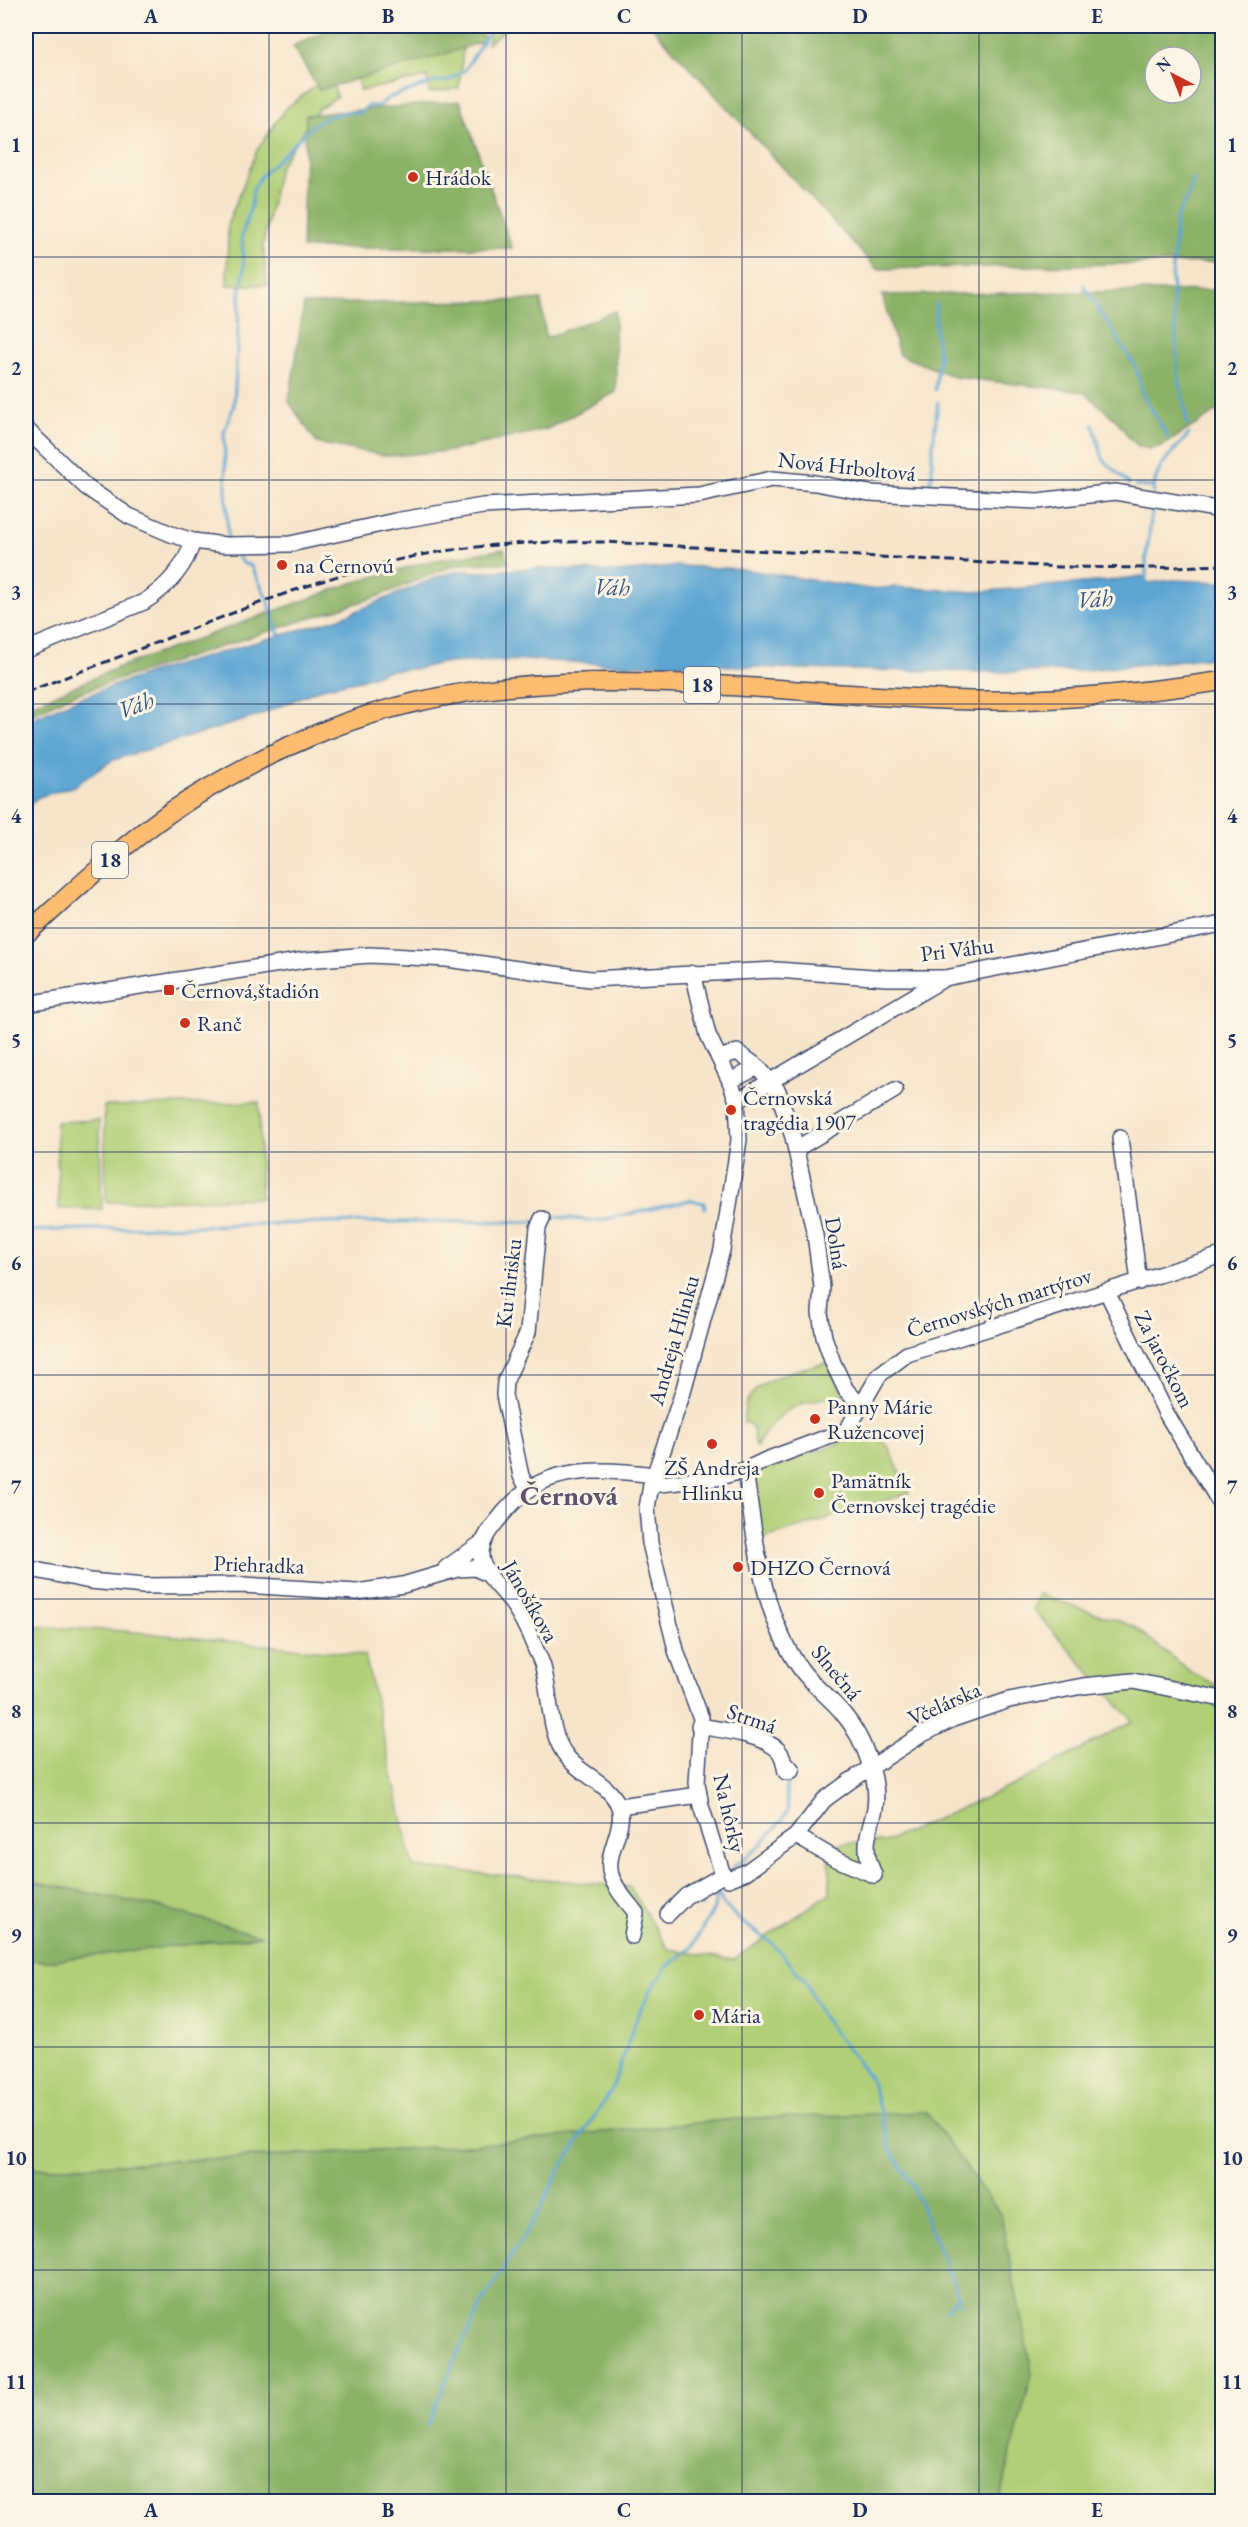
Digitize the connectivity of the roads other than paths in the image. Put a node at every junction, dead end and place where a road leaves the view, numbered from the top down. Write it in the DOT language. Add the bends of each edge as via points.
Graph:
graph roads {
  1 [pos="26,429"];
  2 [pos="1222,510"];
  3 [pos="193,541"];
  4 [pos="26,650"];
  5 [pos="1222,681"];
  6 [pos="1222,924"];
  7 [pos="26,934"];
  8 [pos="693,973"];
  9 [pos="945,978"];
  10 [pos="26,1004"];
  11 [pos="719,1058"];
  12 [pos="758,1067"];
  13 [pos="730,1081"];
  14 [pos="772,1082"];
  15 [pos="895,1090"];
  16 [pos="737,1101"];
  17 [pos="1120,1138"];
  18 [pos="796,1149"];
  19 [pos="542,1219"];
  20 [pos="1222,1255"];
  21 [pos="1139,1282"];
  22 [pos="1107,1292"];
  23 [pos="861,1406"];
  24 [pos="745,1470"];
  25 [pos="652,1480"];
  26 [pos="529,1490"];
  27 [pos="1222,1506"];
  28 [pos="483,1542"];
  29 [pos="26,1568"];
  30 [pos="488,1574"];
  31 [pos="431,1575"];
  32 [pos="1222,1699"];
  33 [pos="700,1722"];
  34 [pos="785,1762"];
  35 [pos="871,1767"];
  36 [pos="699,1795"];
  37 [pos="619,1806"];
  38 [pos="796,1836"];
  39 [pos="725,1877"];
  40 [pos="668,1914"];
  41 [pos="632,1936"];
  1 -- 3 [label="street, Nová Hrboltová" via="71,474 114,506 150,526"];
  2 -- 3 [label="street, Nová Hrboltová" via="1115,492 1045,501 869,493 772,479 699,495 483,506 290,544"];
  3 -- 4 [label="street" via="179,571 156,594"];
  5 -- 7 [label="main road, 18" via="1126,695 999,700 588,682 525,684 439,697 393,707 325,731 229,777 145,832"];
  6 -- 9 [label="street, Pri Váhu"];
  8 -- 9 [label="street, Pri Váhu" via="776,970"];
  8 -- 10 [label="street, Pri Váhu" via="590,979 447,959 370,955 305,960"];
  8 -- 11 [label="street, Andreja Hlinku" via="708,1035"];
  9 -- 14 [label="street"];
  11 -- 12 [label="street, Dolná" via="737,1052"];
  11 -- 13 [label="street, Andreja Hlinku"];
  12 -- 13 [label="street"];
  12 -- 14 [label="street, Dolná"];
  13 -- 16 [label="street, Andreja Hlinku"];
  14 -- 16 [label="street"];
  14 -- 18 [label="street, Dolná"];
  15 -- 18 [label="street"];
  16 -- 25 [label="street, Andreja Hlinku" via="738,1153 722,1250 686,1381"];
  17 -- 21 [label="street, Za jaročkom"];
  18 -- 23 [label="street, Dolná" via="815,1235 824,1337 846,1390"];
  19 -- 26 [label="street, Ku ihrisku" via="528,1332 505,1382 504,1395 521,1476"];
  20 -- 21 [label="street, Černovských martýrov"];
  21 -- 22 [label="street, Černovských martýrov"];
  22 -- 23 [label="street, Černovských martýrov" via="907,1354 879,1375"];
  22 -- 27 [label="street, Za jaročkom" via="1166,1413"];
  23 -- 24 [label="street, Černovských martýrov" via="847,1430"];
  24 -- 25 [label="street, Černovských martýrov" via="716,1478"];
  24 -- 35 [label="street, Slnečná" via="762,1575 773,1614 800,1668 857,1733"];
  25 -- 26 [label="street, Jánošíkova" via="627,1471 585,1472 558,1477"];
  25 -- 33 [label="street, Andreja Hlinku" via="647,1508 650,1543 677,1654"];
  26 -- 28 [label="street, Jánošíkova" via="512,1503"];
  28 -- 30 [label="street, Jánošíkova" via="481,1557"];
  28 -- 31 [label="street"];
  29 -- 31 [label="street, Priehradka" via="90,1581 144,1586 243,1585 357,1592 403,1585"];
  30 -- 31 [label="street, Priehradka" via="475,1568"];
  30 -- 37 [label="street, Jánošíkova" via="509,1599 536,1648 557,1739 567,1758 605,1786"];
  32 -- 35 [label="street, Včelárska" via="1133,1681 1009,1700 945,1723"];
  33 -- 34 [label="street, Strmá" via="769,1744"];
  33 -- 36 [label="street, Na hôrky"];
  35 -- 38 [label="street, Včelárska" via="824,1800"];
  35 -- 38 [label="street, Slnečná" via="876,1790 867,1843 874,1875"];
  36 -- 37 [label="street"];
  36 -- 39 [label="street, Na hôrky"];
  37 -- 41 [label="street" via="610,1873 636,1913"];
  38 -- 39 [label="street, Včelárska" via="746,1872"];
  39 -- 40 [label="street, Včelárska" via="686,1896"];
}
